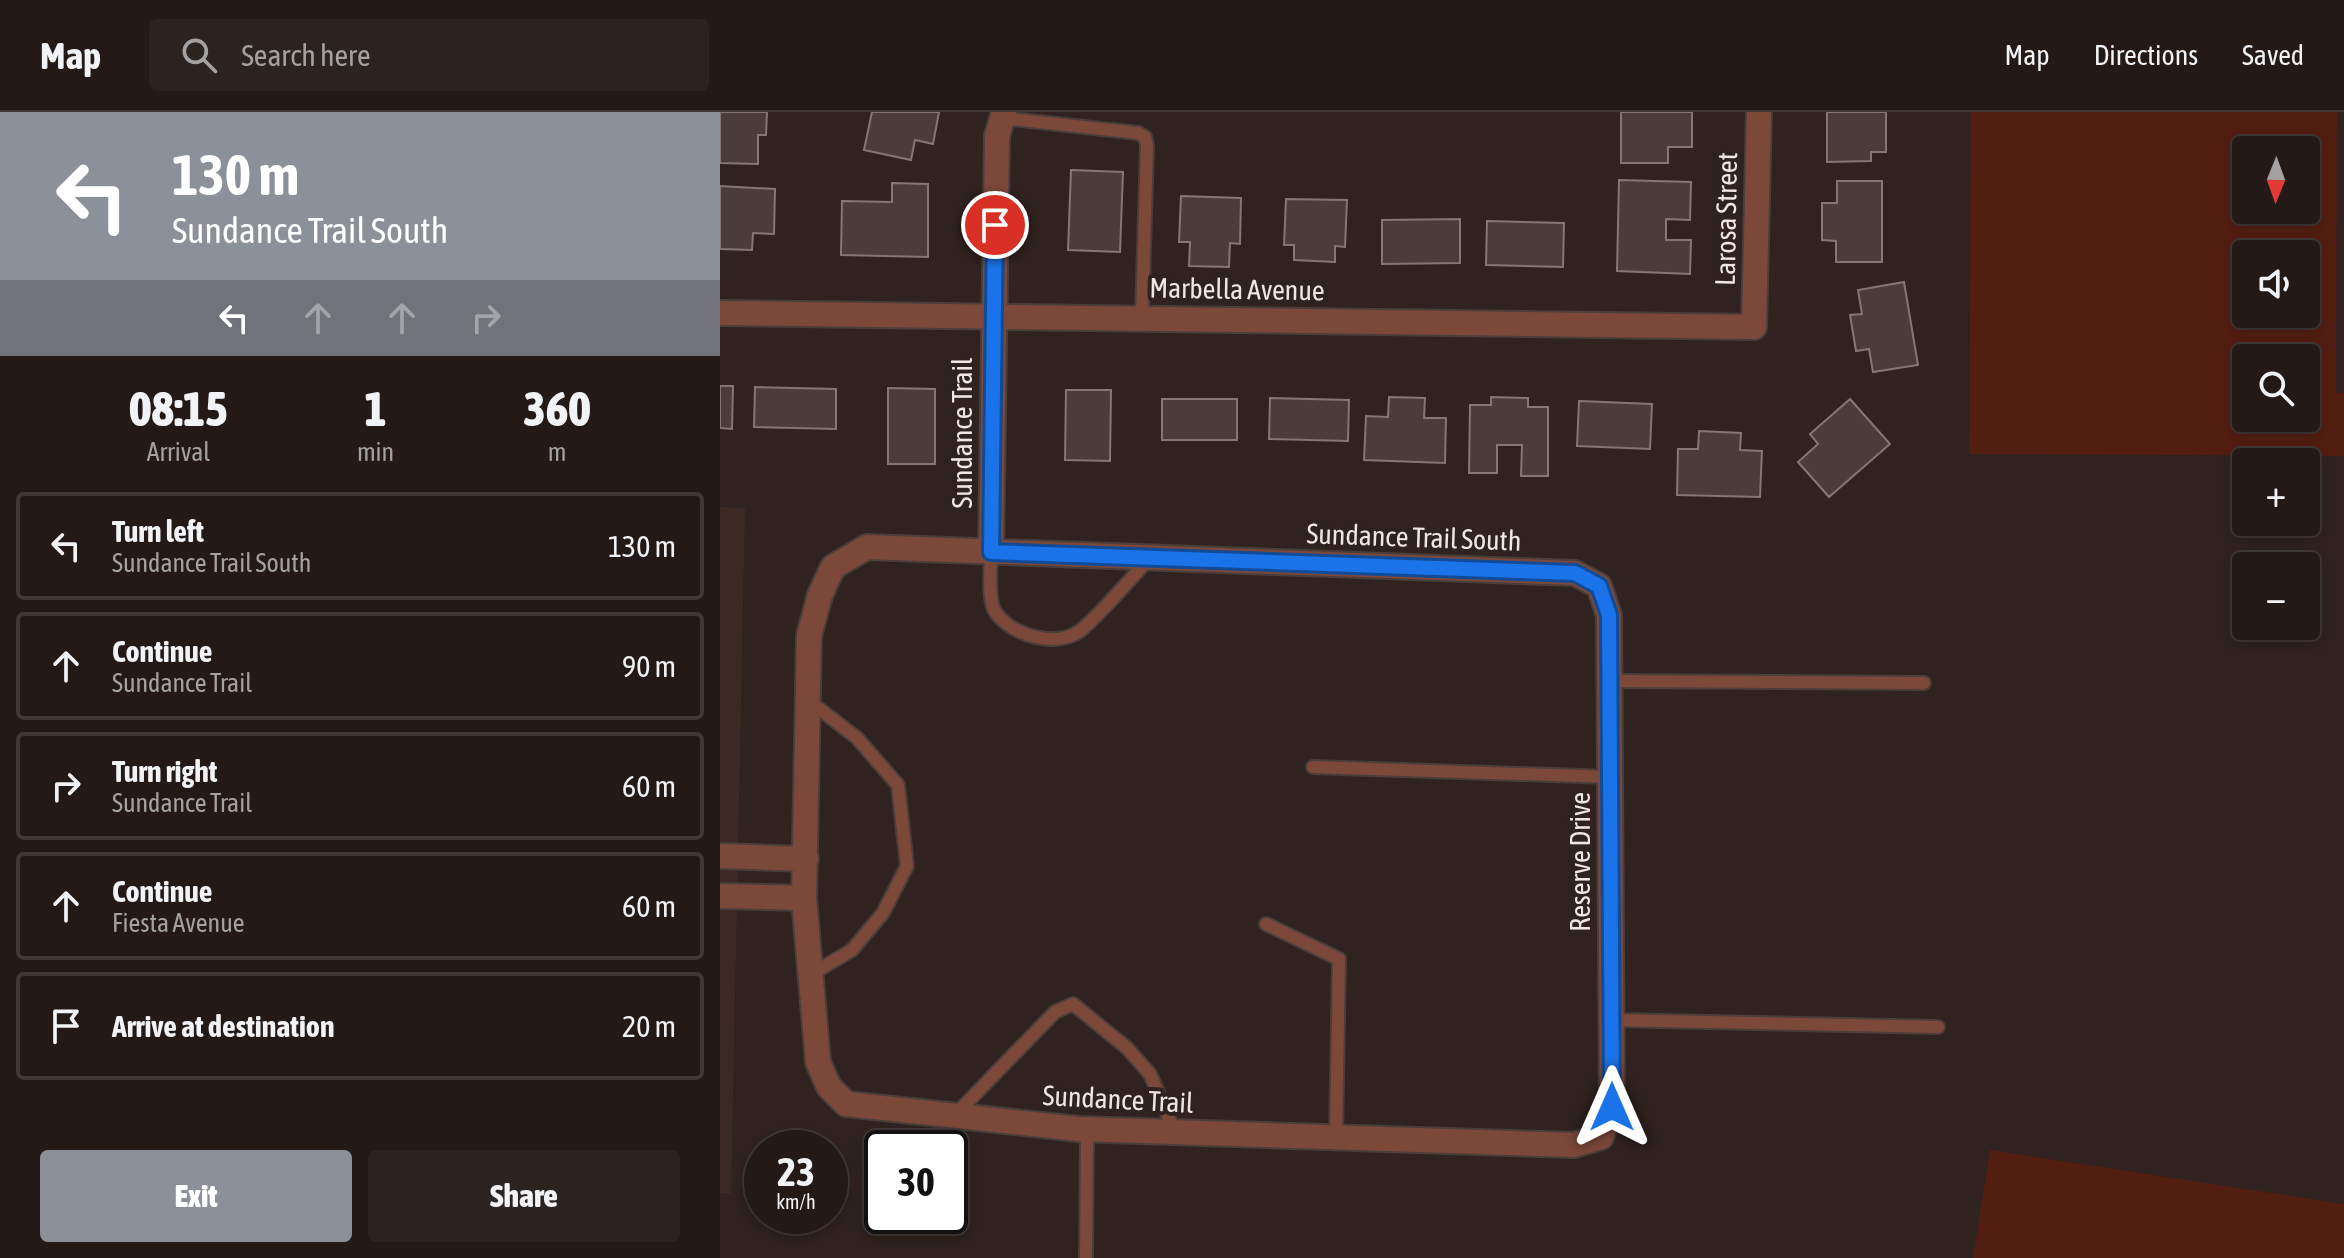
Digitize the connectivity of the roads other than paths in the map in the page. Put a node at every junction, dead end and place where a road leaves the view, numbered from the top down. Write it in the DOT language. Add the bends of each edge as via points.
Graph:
graph roads {
  1 [pos="1759,112"];
  2 [pos="1003,115"];
  3 [pos="720,313"];
  4 [pos="993,315"];
  5 [pos="1142,317"];
  6 [pos="1754,327"];
  7 [pos="991,552"];
  8 [pos="1151,557"];
  9 [pos="1223,559"];
  10 [pos="1599,586"];
  11 [pos="1609,681"];
  12 [pos="1924,683"];
  13 [pos="808,700"];
  14 [pos="1313,767"];
  15 [pos="1610,777"];
  16 [pos="720,856"];
  17 [pos="806,859"];
  18 [pos="720,896"];
  19 [pos="804,898"];
  20 [pos="1266,924"];
  21 [pos="810,975"];
  22 [pos="1611,1020"];
  23 [pos="1938,1027"];
  24 [pos="953,1116"];
  25 [pos="1087,1130"];
  26 [pos="1175,1132"];
  27 [pos="1336,1137"];
  28 [pos="1601,1137"];
  29 [pos="1086,1258"];
  1 -- 6 [label="street, Larosa Street"];
  2 -- 4 [label="street, Sundance Trail" via="997,136"];
  2 -- 5 [label="lane" via="1145,137"];
  3 -- 4 [label="street, Marbella Avenue"];
  4 -- 5 [label="street, Marbella Avenue"];
  4 -- 7 [label="street, Sundance Trail"];
  5 -- 6 [label="street, Marbella Avenue"];
  7 -- 8 [label="street, Sundance Trail"];
  7 -- 8 [label="lane" via="995,613 1017,630 1061,640 1079,631"];
  7 -- 13 [label="street, Sundance Trail" via="867,547 833,567 809,636"];
  8 -- 9 [label="street, Sundance Trail"];
  9 -- 10 [label="street, Sundance Trail South" via="1575,573"];
  10 -- 11 [label="street, Reserve Drive" via="1609,615"];
  11 -- 12 [label="lane"];
  11 -- 15 [label="street, Reserve Drive"];
  13 -- 17 [label="street, Sundance Trail"];
  13 -- 21 [label="lane" via="857,738 898,785 907,866 883,913 852,950"];
  14 -- 15 [label="lane"];
  15 -- 22 [label="street, Reserve Drive"];
  16 -- 17 [label="street"];
  17 -- 19 [label="street, Sundance Trail"];
  18 -- 19 [label="street"];
  19 -- 21 [label="street, Sundance Trail"];
  20 -- 27 [label="lane" via="1339,959"];
  21 -- 24 [label="street, Sundance Trail" via="818,1062 829,1087 846,1104"];
  22 -- 23 [label="lane"];
  22 -- 28 [label="street, Reserve Drive" via="1612,1107"];
  24 -- 25 [label="street, Sundance Trail"];
  24 -- 26 [label="lane" via="1055,1012 1073,1004 1150,1074"];
  25 -- 26 [label="street, Sundance Trail"];
  25 -- 29 [label="lane"];
  26 -- 27 [label="street, Sundance Trail"];
  27 -- 28 [label="street, Sundance Trail" via="1574,1145"];
}
